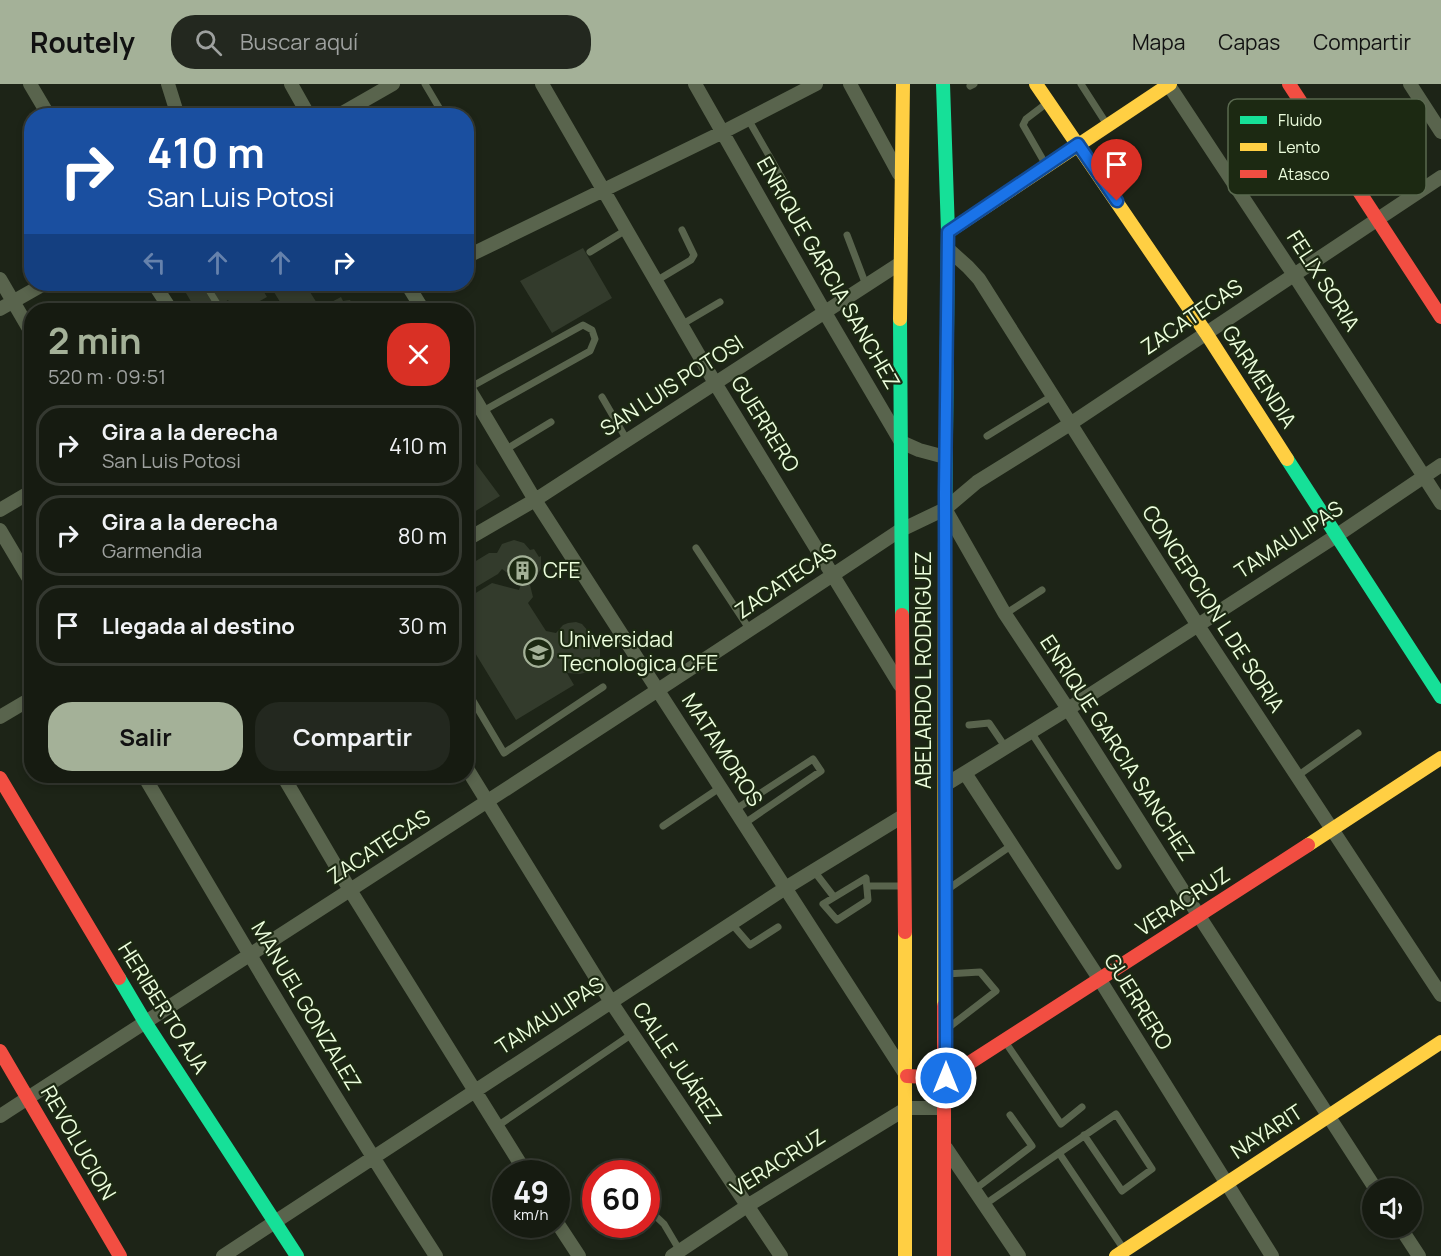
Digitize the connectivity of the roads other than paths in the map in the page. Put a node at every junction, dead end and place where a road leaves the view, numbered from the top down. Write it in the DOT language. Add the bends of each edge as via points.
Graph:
graph roads {
  1 [pos="30,84"];
  2 [pos="168,84"];
  3 [pos="291,84"];
  4 [pos="393,84"];
  5 [pos="425,84"];
  6 [pos="542,84"];
  7 [pos="695,84"];
  8 [pos="816,84"];
  9 [pos="850,84"];
  10 [pos="903,84"];
  11 [pos="943,84"];
  12 [pos="1036,84"];
  13 [pos="1081,84"];
  14 [pos="1169,84"];
  15 [pos="1289,84"];
  16 [pos="1410,84"];
  17 [pos="1299,99"];
  18 [pos="1420,99"];
  19 [pos="1049,101"];
  20 [pos="44,108"];
  21 [pos="176,108"];
  22 [pos="304,108"];
  23 [pos="351,108"];
  24 [pos="439,108"];
  25 [pos="1426,109"];
  26 [pos="748,119"];
  27 [pos="1108,125"];
  28 [pos="723,132"];
  29 [pos="1441,132"];
  30 [pos="1078,144"];
  31 [pos="1047,165"];
  32 [pos="1228,174"];
  33 [pos="901,177"];
  34 [pos="1441,177"];
  35 [pos="784,182"];
  36 [pos="1426,187"];
  37 [pos="602,189"];
  38 [pos="1242,195"];
  39 [pos="1361,195"];
  40 [pos="1414,195"];
  41 [pos="1377,220"];
  42 [pos="626,230"];
  43 [pos="682,230"];
  44 [pos="948,232"];
  45 [pos="847,235"];
  46 [pos="948,249"];
  47 [pos="590,252"];
  48 [pos="474,253"];
  49 [pos="899,264"];
  50 [pos="1294,274"];
  51 [pos="0,279"];
  52 [pos="656,281"];
  53 [pos="866,285"];
  54 [pos="32,291"];
  55 [pos="13,302"];
  56 [pos="720,302"];
  57 [pos="0,309"];
  58 [pos="824,312"];
  59 [pos="1441,317"];
  60 [pos="24,321"];
  61 [pos="681,325"];
  62 [pos="1206,333"];
  63 [pos="474,383"];
  64 [pos="715,383"];
  65 [pos="474,396"];
  66 [pos="1052,396"];
  67 [pos="602,397"];
  68 [pos="483,411"];
  69 [pos="551,422"];
  70 [pos="1070,424"];
  71 [pos="987,436"];
  72 [pos="627,440"];
  73 [pos="901,442"];
  74 [pos="505,450"];
  75 [pos="945,458"];
  76 [pos="1441,465"];
  77 [pos="1424,476"];
  78 [pos="24,496"];
  79 [pos="535,500"];
  80 [pos="1441,502"];
  81 [pos="945,509"];
  82 [pos="0,510"];
  83 [pos="0,530"];
  84 [pos="899,531"];
  85 [pos="474,535"];
  86 [pos="1336,536"];
  87 [pos="696,548"];
  88 [pos="24,570"];
  89 [pos="834,574"];
  90 [pos="1042,590"];
  91 [pos="1005,614"];
  92 [pos="1197,624"];
  93 [pos="750,630"];
  94 [pos="603,687"];
  95 [pos="903,690"];
  96 [pos="659,691"];
  97 [pos="1441,697"];
  98 [pos="24,703"];
  99 [pos="475,703"];
  100 [pos="1068,709"];
  101 [pos="0,717"];
  102 [pos="969,725"];
  103 [pos="1031,732"];
  104 [pos="1358,733"];
  105 [pos="1006,748"];
  106 [pos="1441,758"];
  107 [pos="965,773"];
  108 [pos="1296,777"];
  109 [pos="0,778"];
  110 [pos="474,779"];
  111 [pos="148,783"];
  112 [pos="287,783"];
  113 [pos="945,785"];
  114 [pos="721,787"];
  115 [pos="489,801"];
  116 [pos="736,809"];
  117 [pos="903,816"];
  118 [pos="745,823"];
  119 [pos="663,826"];
  120 [pos="1331,830"];
  121 [pos="1012,844"];
  122 [pos="1118,866"];
  123 [pos="814,870"];
  124 [pos="867,886"];
  125 [pos="905,886"];
  126 [pos="787,887"];
  127 [pos="350,890"];
  128 [pos="945,891"];
  129 [pos="834,897"];
  130 [pos="1199,916"];
  131 [pos="731,924"];
  132 [pos="778,927"];
  133 [pos="249,954"];
  134 [pos="945,974"];
  135 [pos="1100,980"];
  136 [pos="1441,995"];
  137 [pos="611,1002"];
  138 [pos="145,1022"];
  139 [pos="946,1030"];
  140 [pos="632,1034"];
  141 [pos="1004,1041"];
  142 [pos="1441,1042"];
  143 [pos="0,1051"];
  144 [pos="907,1076"];
  145 [pos="946,1078"];
  146 [pos="474,1091"];
  147 [pos="28,1098"];
  148 [pos="1082,1107"];
  149 [pos="907,1108"];
  150 [pos="944,1108"];
  151 [pos="1011,1115"];
  152 [pos="0,1116"];
  153 [pos="1329,1116"];
  154 [pos="496,1127"];
  155 [pos="1084,1135"];
  156 [pos="944,1143"];
  157 [pos="1059,1154"];
  158 [pos="372,1157"];
  159 [pos="518,1160"];
  160 [pos="1369,1178"];
  161 [pos="1228,1182"];
  162 [pos="974,1190"];
  163 [pos="984,1205"];
  164 [pos="747,1206"];
  165 [pos="660,1220"];
  166 [pos="276,1223"];
  167 [pos="567,1238"];
  168 [pos="1407,1238"];
  169 [pos="676,1253"];
  170 [pos="1120,1253"];
  171 [pos="120,1256"];
  172 [pos="223,1256"];
  173 [pos="297,1256"];
  174 [pos="436,1256"];
  175 [pos="579,1256"];
  176 [pos="781,1256"];
  177 [pos="905,1256"];
  178 [pos="944,1256"];
  179 [pos="1019,1256"];
  180 [pos="1272,1256"];
  181 [pos="1419,1256"];
  1 -- 20 [label="street"];
  2 -- 21 [label="street"];
  3 -- 22 [label="street"];
  4 -- 23 [label="street"];
  5 -- 24 [label="lane"];
  6 -- 37 [label="street, GUERRERO"];
  7 -- 28 [label="street, ENRIQUE GARCIA SANCHEZ"];
  8 -- 26 [label="street"];
  9 -- 33 [label="street"];
  10 -- 33 [label="main road, ABELARDO L RODRIGUEZ"];
  11 -- 44 [label="main road, ABELARDO L RODRIGUEZ"];
  12 -- 19 [label="main road, GARMENDIA"];
  13 -- 27 [label="lane"];
  14 -- 27 [label="main road"];
  14 -- 32 [label="street, FELIX SORIA"];
  15 -- 17 [label="main road"];
  16 -- 18 [label="street"];
  19 -- 30 [label="main road, GARMENDIA"];
  19 -- 31 [label="lane" via="1023,125"];
  25 -- 29 [label="street"];
  26 -- 28 [label="street"];
  26 -- 35 [label="lane"];
  27 -- 30 [label="main road"];
  28 -- 37 [label="street"];
  28 -- 58 [label="street, ENRIQUE GARCIA SANCHEZ"];
  30 -- 31 [label="main road"];
  30 -- 62 [label="main road, GARMENDIA"];
  31 -- 44 [label="main road"];
  33 -- 49 [label="main road, ABELARDO L RODRIGUEZ"];
  34 -- 36 [label="street, ZACATECAS"];
  37 -- 42 [label="street, GUERRERO"];
  37 -- 48 [label="street"];
  38 -- 50 [label="street, FELIX SORIA"];
  39 -- 41 [label="main road"];
  40 -- 41 [label="street, ZACATECAS"];
  41 -- 50 [label="street, ZACATECAS"];
  41 -- 59 [label="main road"];
  42 -- 47 [label="lane"];
  42 -- 52 [label="street, GUERRERO"];
  43 -- 52 [label="lane" via="694,255 692,260"];
  44 -- 46 [label="main road, ABELARDO L RODRIGUEZ"];
  45 -- 53 [label="lane"];
  46 -- 66 [label="street, CONCEPCION L DE SORIA" via="979,279"];
  46 -- 75 [label="main road, ABELARDO L RODRIGUEZ"];
  49 -- 53 [label="street, SAN LUIS POTOSI"];
  49 -- 73 [label="main road, ABELARDO L RODRIGUEZ"];
  50 -- 62 [label="street, ZACATECAS"];
  50 -- 77 [label="street, FELIX SORIA"];
  51 -- 55 [label="street"];
  52 -- 61 [label="street, GUERRERO"];
  53 -- 58 [label="street, SAN LUIS POTOSI"];
  54 -- 55 [label="street"];
  55 -- 57 [label="street"];
  55 -- 60 [label="street"];
  56 -- 61 [label="lane"];
  58 -- 64 [label="street, SAN LUIS POTOSI"];
  58 -- 73 [label="street, ENRIQUE GARCIA SANCHEZ"];
  61 -- 64 [label="street, GUERRERO"];
  62 -- 70 [label="street, ZACATECAS"];
  62 -- 86 [label="main road, GARMENDIA"];
  63 -- 68 [label="lane" via="583,325 592,330 595,339 590,351"];
  64 -- 72 [label="street, SAN LUIS POTOSI"];
  64 -- 89 [label="street, GUERRERO"];
  65 -- 68 [label="street, MATAMOROS"];
  66 -- 70 [label="street, CONCEPCION L DE SORIA"];
  66 -- 71 [label="lane"];
  67 -- 72 [label="lane"];
  68 -- 74 [label="street, MATAMOROS"];
  69 -- 74 [label="lane"];
  70 -- 81 [label="street, ZACATECAS" via="977,482"];
  70 -- 92 [label="street, CONCEPCION L DE SORIA"];
  72 -- 79 [label="street, SAN LUIS POTOSI"];
  73 -- 75 [label="street"];
  73 -- 84 [label="main road, ABELARDO L RODRIGUEZ"];
  74 -- 79 [label="street, MATAMOROS"];
  75 -- 81 [label="main road, ABELARDO L RODRIGUEZ"];
  76 -- 77 [label="street, TAMAULIPAS"];
  77 -- 80 [label="street, FELIX SORIA"];
  77 -- 86 [label="street, TAMAULIPAS"];
  78 -- 82 [label="street"];
  79 -- 85 [label="street, SAN LUIS POTOSI"];
  79 -- 96 [label="street, MATAMOROS"];
  81 -- 84 [label="street, ZACATECAS"];
  81 -- 91 [label="street, ENRIQUE GARCIA SANCHEZ"];
  81 -- 113 [label="main road, ABELARDO L RODRIGUEZ"];
  83 -- 88 [label="street"];
  84 -- 89 [label="street, ZACATECAS"];
  84 -- 95 [label="main road, ABELARDO L RODRIGUEZ"];
  86 -- 92 [label="street, TAMAULIPAS"];
  86 -- 97 [label="main road, GARMENDIA"];
  87 -- 93 [label="lane"];
  89 -- 93 [label="street, ZACATECAS"];
  89 -- 95 [label="street, GUERRERO"];
  90 -- 91 [label="lane"];
  91 -- 100 [label="street, ENRIQUE GARCIA SANCHEZ"];
  92 -- 100 [label="street, TAMAULIPAS"];
  92 -- 108 [label="street, CONCEPCION L DE SORIA"];
  93 -- 96 [label="street, ZACATECAS"];
  94 -- 99 [label="lane" via="504,753"];
  95 -- 117 [label="main road, ABELARDO L RODRIGUEZ"];
  96 -- 114 [label="street, MATAMOROS"];
  96 -- 115 [label="street, ZACATECAS"];
  98 -- 101 [label="street"];
  100 -- 103 [label="street, TAMAULIPAS"];
  100 -- 130 [label="street, ENRIQUE GARCIA SANCHEZ"];
  102 -- 105 [label="lane" via="989,723"];
  103 -- 105 [label="street, TAMAULIPAS"];
  103 -- 122 [label="lane"];
  104 -- 108 [label="lane"];
  105 -- 107 [label="street, TAMAULIPAS"];
  106 -- 120 [label="main road, VERACRUZ"];
  107 -- 113 [label="street, TAMAULIPAS"];
  107 -- 121 [label="street, GUERRERO"];
  108 -- 120 [label="street, CONCEPCION L DE SORIA"];
  109 -- 138 [label="main road, HERIBERTO AJA"];
  110 -- 115 [label="street, CALLE JUÁREZ"];
  111 -- 133 [label="street, MANUEL GONZALEZ"];
  112 -- 127 [label="street"];
  113 -- 128 [label="main road, ABELARDO L RODRIGUEZ"];
  114 -- 116 [label="street, MATAMOROS"];
  114 -- 119 [label="lane"];
  115 -- 127 [label="street, ZACATECAS"];
  115 -- 137 [label="street, CALLE JUÁREZ"];
  116 -- 118 [label="street, MATAMOROS"];
  116 -- 118 [label="lane" via="813,759 821,771"];
  117 -- 123 [label="street, TAMAULIPAS"];
  117 -- 125 [label="main road, ABELARDO L RODRIGUEZ"];
  118 -- 126 [label="street, MATAMOROS"];
  120 -- 130 [label="main road, VERACRUZ"];
  120 -- 136 [label="street, CONCEPCION L DE SORIA"];
  121 -- 128 [label="lane"];
  121 -- 135 [label="street, GUERRERO"];
  123 -- 126 [label="street, TAMAULIPAS"];
  123 -- 129 [label="lane"];
  124 -- 125 [label="lane"];
  124 -- 129 [label="lane" via="866,878"];
  124 -- 129 [label="lane" via="868,900 837,920 823,904"];
  125 -- 144 [label="main road, ABELARDO L RODRIGUEZ"];
  126 -- 131 [label="street, TAMAULIPAS"];
  126 -- 144 [label="street, MATAMOROS"];
  127 -- 133 [label="street, ZACATECAS"];
  127 -- 146 [label="street"];
  128 -- 134 [label="main road, ABELARDO L RODRIGUEZ"];
  130 -- 135 [label="main road, VERACRUZ"];
  130 -- 153 [label="street, ENRIQUE GARCIA SANCHEZ"];
  131 -- 132 [label="lane" via="750,945"];
  131 -- 137 [label="street, TAMAULIPAS"];
  133 -- 138 [label="street, ZACATECAS"];
  133 -- 158 [label="street, MANUEL GONZALEZ"];
  134 -- 139 [label="main road, ABELARDO L RODRIGUEZ"];
  134 -- 139 [label="lane" via="980,972 996,991"];
  135 -- 141 [label="main road, VERACRUZ"];
  135 -- 161 [label="street, GUERRERO"];
  137 -- 140 [label="street, CALLE JUÁREZ"];
  137 -- 146 [label="street, TAMAULIPAS"];
  138 -- 147 [label="street, ZACATECAS"];
  138 -- 166 [label="main road, HERIBERTO AJA"];
  139 -- 145 [label="main road, ABELARDO L RODRIGUEZ"];
  140 -- 154 [label="lane"];
  140 -- 164 [label="street, CALLE JUÁREZ"];
  141 -- 145 [label="main road, VERACRUZ"];
  141 -- 148 [label="lane" via="1060,1124"];
  142 -- 153 [label="main road, NAYARIT"];
  143 -- 147 [label="main road, REVOLUCION"];
  144 -- 145 [label="main road"];
  144 -- 149 [label="main road, ABELARDO L RODRIGUEZ"];
  145 -- 150 [label="main road, ABELARDO L RODRIGUEZ"];
  146 -- 154 [label="street"];
  146 -- 158 [label="street, TAMAULIPAS"];
  147 -- 152 [label="street, ZACATECAS"];
  147 -- 171 [label="main road, REVOLUCION"];
  149 -- 150 [label="street"];
  149 -- 164 [label="street, VERACRUZ"];
  149 -- 177 [label="main road, ABELARDO L RODRIGUEZ"];
  150 -- 156 [label="main road, ABELARDO L RODRIGUEZ"];
  151 -- 162 [label="lane" via="1032,1146"];
  153 -- 160 [label="street, ENRIQUE GARCIA SANCHEZ"];
  153 -- 161 [label="main road, NAYARIT"];
  154 -- 159 [label="street"];
  155 -- 155 [label="lane" via="1122,1191 1152,1169 1116,1114"];
  155 -- 157 [label="lane"];
  156 -- 162 [label="street"];
  156 -- 178 [label="main road, ABELARDO L RODRIGUEZ"];
  157 -- 163 [label="lane"];
  157 -- 170 [label="lane"];
  158 -- 166 [label="street, TAMAULIPAS"];
  158 -- 174 [label="street, MANUEL GONZALEZ"];
  161 -- 170 [label="main road, NAYARIT"];
  161 -- 180 [label="street, GUERRERO"];
  162 -- 163 [label="street"];
  163 -- 179 [label="street"];
  164 -- 169 [label="street, VERACRUZ"];
  164 -- 176 [label="street, CALLE JUÁREZ"];
  165 -- 169 [label="lane"];
  166 -- 172 [label="street, TAMAULIPAS"];
  166 -- 173 [label="main road, HERIBERTO AJA"];
  167 -- 175 [label="street"];
  168 -- 181 [label="street"];
}
